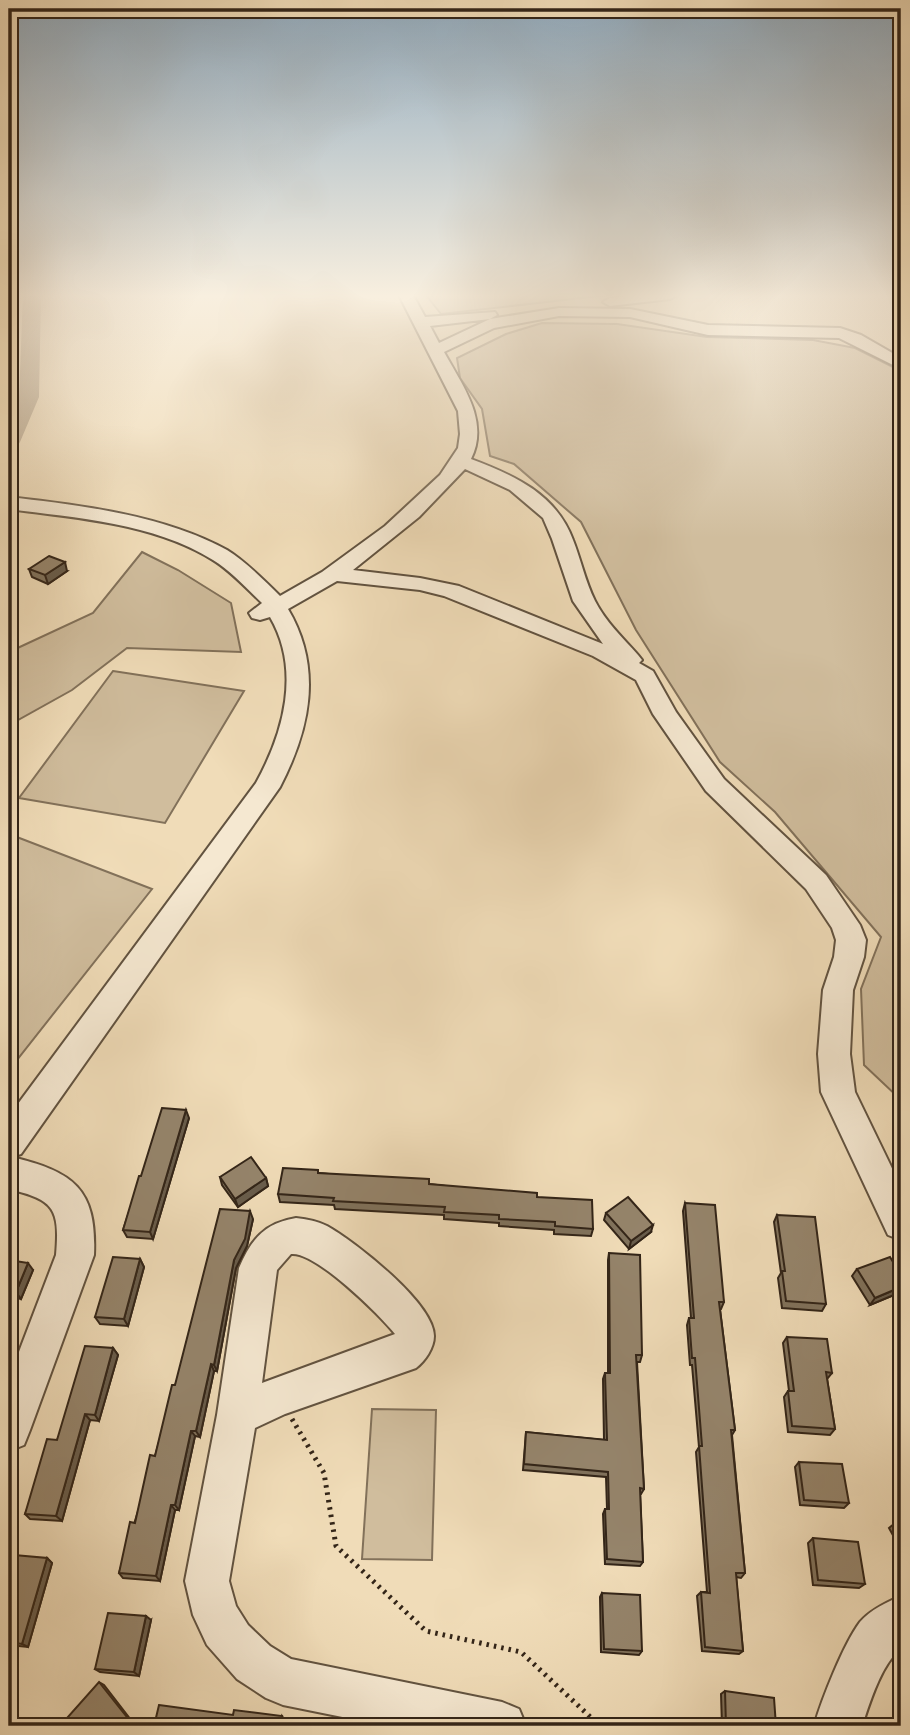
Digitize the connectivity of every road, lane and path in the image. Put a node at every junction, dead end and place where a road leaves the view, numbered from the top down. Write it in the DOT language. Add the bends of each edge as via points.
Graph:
graph roads {
  1 [pos="449,376"];
  2 [pos="460,461"];
  3 [pos="9,503"];
  4 [pos="146,528"];
  5 [pos="323,579"];
  6 [pos="252,581"];
  7 [pos="266,606"];
  8 [pos="291,634"];
  9 [pos="645,676"];
  10 [pos="231,838"];
  11 [pos="9,1143"];
  12 [pos="9,1173"];
  13 [pos="901,1223"];
  14 [pos="279,1396"];
  15 [pos="237,1415"];
  16 [pos="9,1430"];
  17 [pos="901,1619"];
  18 [pos="502,1726"];
  19 [pos="600,1726"];
  20 [pos="838,1726"];
  1 -- 2 [label="street" via="467,411 470,432"];
  2 -- 5 [label="street" via="402,524 368,552"];
  2 -- 9 [label="street" via="536,498 559,531 585,604"];
  3 -- 4 [label="street" via="95,514"];
  4 -- 6 [label="street" via="206,546"];
  4 -- 7 [label="street" via="208,561"];
  5 -- 6 [label="street" via="284,585"];
  5 -- 7 [label="street"];
  5 -- 8 [label="street" via="300,609"];
  5 -- 9 [label="street" via="420,584 451,591 601,651"];
  6 -- 7 [label="street"];
  7 -- 8 [label="street"];
  7 -- 10 [label="street" via="280,663 281,706 267,756"];
  8 -- 10 [label="street" via="298,670 296,722 281,764"];
  9 -- 13 [label="street" via="665,714 715,785 816,882 845,925 851,940 838,990 834,1054 838,1091"];
  10 -- 11 [label="street"];
  12 -- 16 [label="street" via="59,1188 79,1225 75,1255"];
  14 -- 15 [label="street"];
  14 -- 15 [label="street" via="402,1354 410,1349 415,1334 372,1284 305,1235 278,1239 262,1256"];
  14 -- 19 [label="path" via="324,1473 336,1546 426,1631 520,1652"];
  15 -- 18 [label="street" via="207,1581 210,1603 234,1647 283,1681"];
  17 -- 20 [label="street" via="877,1638"];
}
